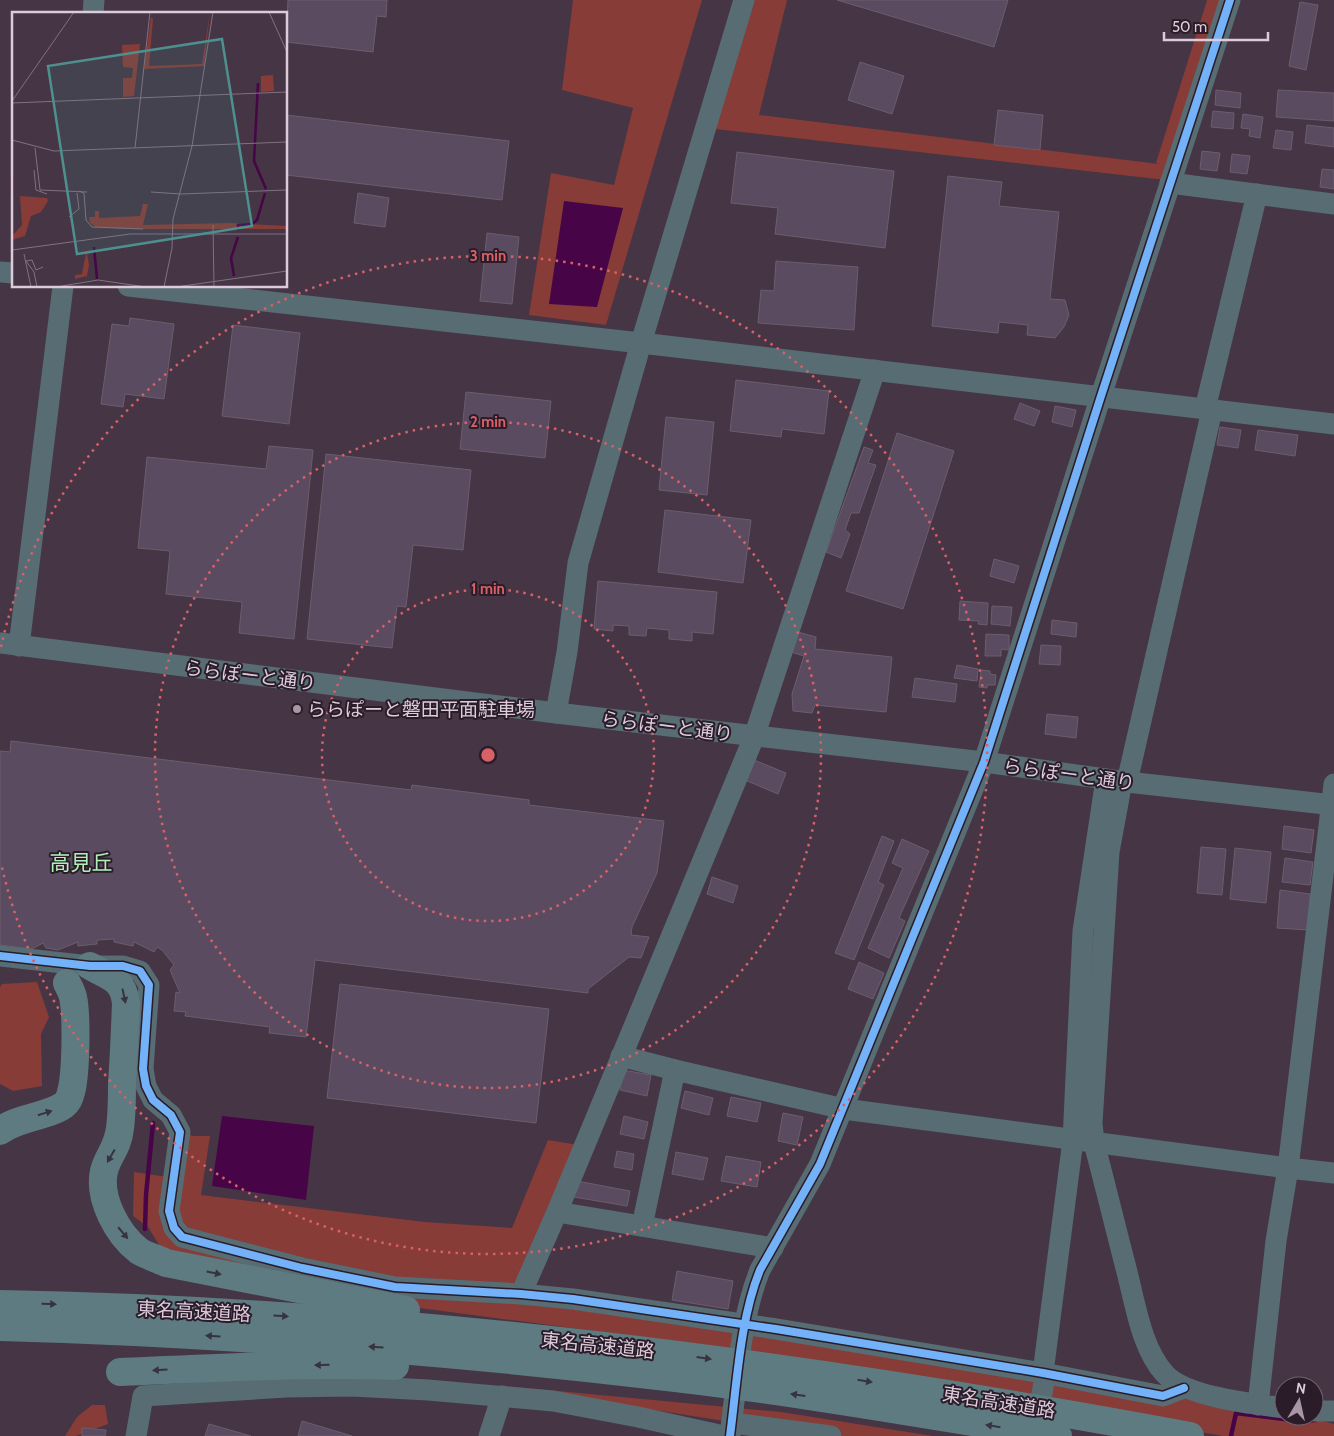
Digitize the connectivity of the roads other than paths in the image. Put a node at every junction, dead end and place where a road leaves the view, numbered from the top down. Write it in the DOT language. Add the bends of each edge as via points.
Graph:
graph roads {
  1 [pos="744,0"];
  2 [pos="1230,0"];
  3 [pos="1170,184"];
  4 [pos="1257,194"];
  5 [pos="1334,204"];
  6 [pos="62,288"];
  7 [pos="146,288"];
  8 [pos="641,343"];
  9 [pos="875,370"];
  10 [pos="1101,396"];
  11 [pos="1208,409"];
  12 [pos="1334,424"];
  13 [pos="10,645"];
  14 [pos="556,713"];
  15 [pos="754,737"];
  16 [pos="984,762"];
  17 [pos="1119,781"];
  18 [pos="1333,798"];
  19 [pos="0,956"];
  20 [pos="90,966"];
  21 [pos="0,970"];
  22 [pos="67,983"];
  23 [pos="621,1056"];
  24 [pos="675,1070"];
  25 [pos="844,1108"];
  26 [pos="0,1131"];
  27 [pos="1073,1140"];
  28 [pos="1094,1143"];
  29 [pos="1288,1168"];
  30 [pos="1334,1172"];
  31 [pos="557,1212"];
  32 [pos="642,1226"];
  33 [pos="773,1248"];
  34 [pos="521,1294"];
  35 [pos="0,1304"];
  36 [pos="0,1327"];
  37 [pos="744,1330"];
  38 [pos="670,1365"];
  39 [pos="120,1372"];
  40 [pos="1043,1377"];
  41 [pos="1184,1388"];
  42 [pos="502,1396"];
  43 [pos="1258,1405"];
  44 [pos="1274,1407"];
  45 [pos="730,1427"];
  46 [pos="136,1436"];
  47 [pos="489,1436"];
  48 [pos="830,1436"];
  49 [pos="1035,1436"];
  50 [pos="1058,1436"];
  51 [pos="1190,1436"];
  1 -- 8 [label="street"];
  2 -- 3 [label="street"];
  3 -- 4 [label="street"];
  3 -- 10 [label="street"];
  4 -- 5 [label="street"];
  4 -- 11 [label="street"];
  6 -- 13 [label="street"];
  7 -- 8 [label="street"];
  8 -- 9 [label="street"];
  8 -- 14 [label="street" via="578,564"];
  9 -- 10 [label="street"];
  9 -- 15 [label="street"];
  10 -- 11 [label="street"];
  10 -- 16 [label="street"];
  11 -- 12 [label="street"];
  11 -- 17 [label="street"];
  13 -- 14 [label="street, ららぽーと通り"];
  14 -- 15 [label="street, ららぽーと通り"];
  15 -- 16 [label="street, ららぽーと通り"];
  15 -- 23 [label="street"];
  16 -- 17 [label="street, ららぽーと通り"];
  16 -- 25 [label="street"];
  17 -- 18 [label="street, ららぽーと通り"];
  17 -- 27 [label="street" via="1083,931"];
  17 -- 28 [label="street" via="1109,852 1092,1123"];
  18 -- 29 [label="street"];
  19 -- 20 [label="street"];
  20 -- 34 [label="street" via="123,966 140,971 148,985 143,1068 146,1086 153,1100 171,1115 180,1132 169,1211 174,1228 182,1236 302,1268 395,1287"];
  20 -- 38 [label="highway, one-way" via="119,982 126,1002 120,1126 116,1148 104,1171 102,1190 116,1225 139,1251 166,1264"];
  21 -- 22 [label="street" via="60,978"];
  26 -- 22 [label="highway, one-way" via="58,1108 69,1099 73,1086 75,1023 73,996"];
  23 -- 24 [label="street"];
  23 -- 31 [label="street"];
  24 -- 25 [label="street"];
  24 -- 32 [label="street"];
  25 -- 27 [label="street"];
  25 -- 33 [label="street" via="820,1164"];
  27 -- 28 [label="street"];
  27 -- 40 [label="street"];
  28 -- 29 [label="street"];
  28 -- 41 [label="street" via="1147,1346 1165,1374"];
  29 -- 30 [label="street"];
  29 -- 43 [label="street" via="1276,1241"];
  31 -- 32 [label="street"];
  31 -- 34 [label="street"];
  32 -- 33 [label="street"];
  33 -- 37 [label="street" via="753,1288"];
  34 -- 37 [label="street" via="573,1299"];
  35 -- 38 [label="highway, 東名高速道路, one-way" via="83,1305 421,1326"];
  38 -- 36 [label="highway, 東名高速道路, one-way" via="82,1329"];
  37 -- 40 [label="street"];
  37 -- 45 [label="street"];
  38 -- 39 [label="highway, one-way" via="574,1375 336,1364"];
  50 -- 38 [label="highway, 東名高速道路, one-way" via="807,1396"];
  38 -- 51 [label="highway, 東名高速道路, one-way" via="810,1372 1052,1410"];
  40 -- 41 [label="street" via="1162,1396"];
  40 -- 49 [label="street"];
  41 -- 43 [label="street"];
  42 -- 45 [label="street"];
  42 -- 46 [label="street" via="352,1386 143,1396"];
  42 -- 47 [label="street"];
  43 -- 44 [label="street"];
  45 -- 48 [label="street"];
}
